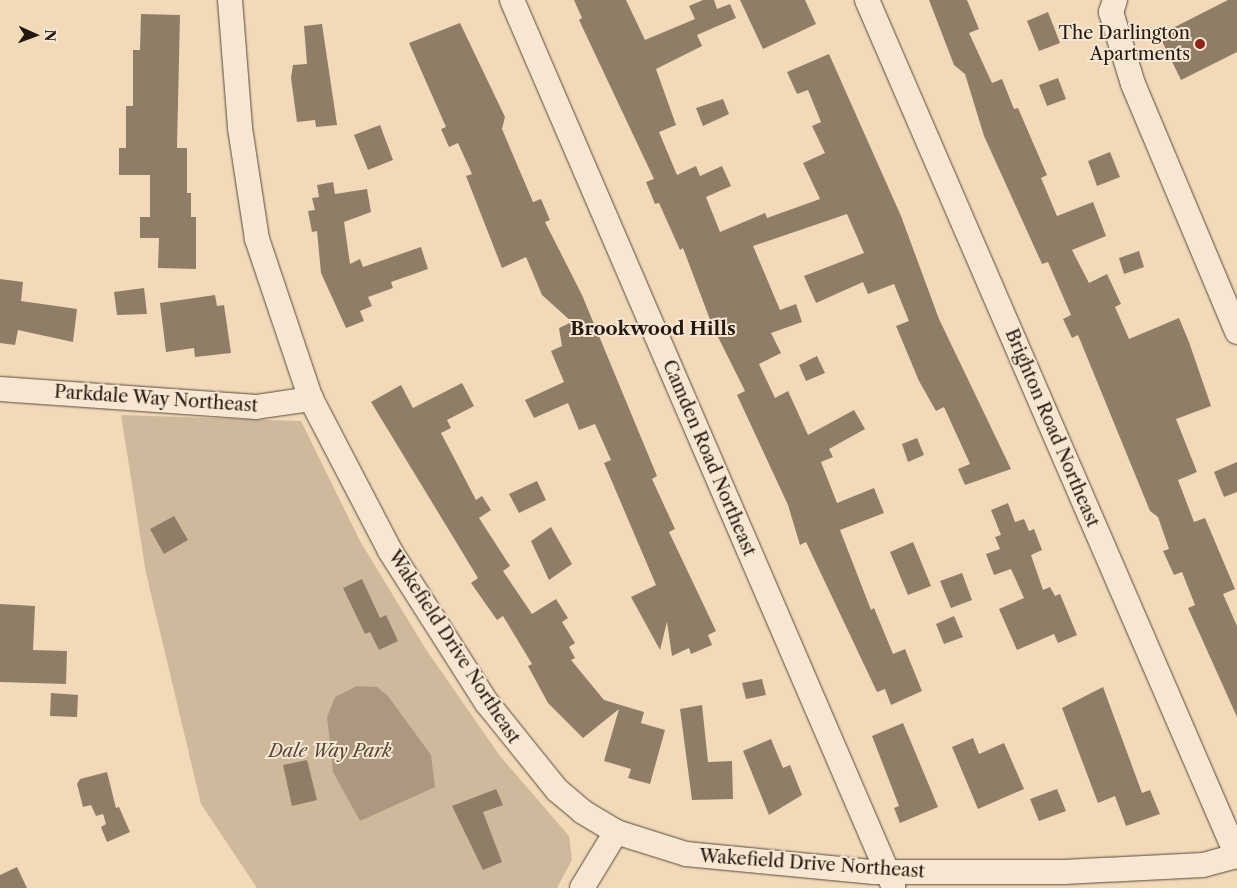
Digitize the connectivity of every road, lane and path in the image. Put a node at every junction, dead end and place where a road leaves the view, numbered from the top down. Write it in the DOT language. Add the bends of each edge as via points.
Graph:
graph roads {
  1 [pos="230,0"];
  2 [pos="512,0"];
  3 [pos="867,0"];
  4 [pos="1115,0"];
  5 [pos="1237,332"];
  6 [pos="0,389"];
  7 [pos="310,399"];
  8 [pos="616,832"];
  9 [pos="1237,856"];
  10 [pos="891,880"];
  11 [pos="582,888"];
  1 -- 7 [label="street, Wakefield Drive Northeast" via="240,128 257,239"];
  2 -- 10 [label="street, Camden Road Northeast"];
  3 -- 9 [label="street, Brighton Road Northeast"];
  4 -- 5 [label="street" via="1111,12 1133,84"];
  6 -- 7 [label="street, Parkdale Way Northeast" via="256,407"];
  7 -- 8 [label="street, Wakefield Drive Northeast" via="390,551 487,703 557,790"];
  8 -- 10 [label="street, Wakefield Drive Northeast" via="686,854"];
  8 -- 11 [label="street"];
  9 -- 10 [label="street, Wakefield Drive Northeast" via="1203,865"];
}
